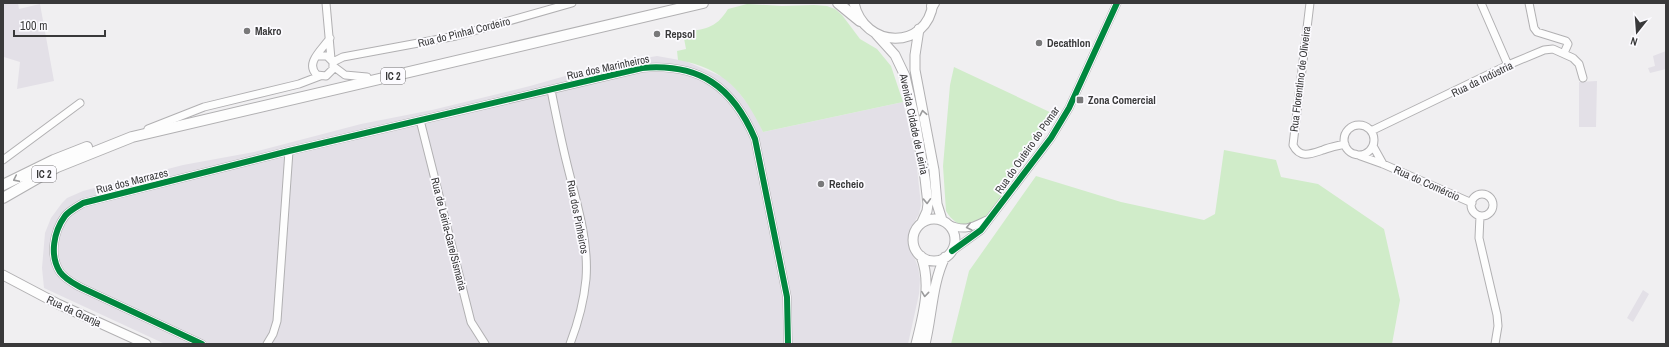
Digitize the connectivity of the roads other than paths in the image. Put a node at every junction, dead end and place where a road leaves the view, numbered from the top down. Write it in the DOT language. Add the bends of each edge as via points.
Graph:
graph roads {
  1 [pos="326,3"];
  2 [pos="572,3"];
  3 [pos="682,3"];
  4 [pos="703,3"];
  5 [pos="838,3"];
  6 [pos="854,3"];
  7 [pos="1117,3"];
  8 [pos="1310,3"];
  9 [pos="1481,3"];
  10 [pos="1529,3"];
  11 [pos="933,4"];
  12 [pos="860,21"];
  13 [pos="920,29"];
  14 [pos="876,34"];
  15 [pos="330,38"];
  16 [pos="1564,53"];
  17 [pos="318,56"];
  18 [pos="332,62"];
  19 [pos="1508,65"];
  20 [pos="312,69"];
  21 [pos="320,76"];
  22 [pos="367,77"];
  23 [pos="1583,78"];
  24 [pos="305,80"];
  25 [pos="551,90"];
  26 [pos="80,103"];
  27 [pos="420,120"];
  28 [pos="148,128"];
  29 [pos="1371,131"];
  30 [pos="1344,144"];
  31 [pos="1373,146"];
  32 [pos="290,151"];
  33 [pos="1355,154"];
  34 [pos="3,160"];
  35 [pos="1383,164"];
  36 [pos="3,185"];
  37 [pos="3,198"];
  38 [pos="1472,203"];
  39 [pos="1480,216"];
  40 [pos="989,219"];
  41 [pos="922,222"];
  42 [pos="945,222"];
  43 [pos="952,251"];
  44 [pos="921,256"];
  45 [pos="945,257"];
  46 [pos="3,275"];
  47 [pos="146,344"];
  48 [pos="202,344"];
  49 [pos="267,344"];
  50 [pos="484,344"];
  51 [pos="570,344"];
  52 [pos="788,344"];
  53 [pos="916,344"];
  54 [pos="925,344"];
  55 [pos="1496,344"];
  1 -- 15 [label="street"];
  2 -- 18 [label="street, Rua do Pinhal Cordeiro" via="456,36 343,57"];
  3 -- 22 [label="highway, IC 2"];
  4 -- 37 [label="highway, IC 2" via="132,137 57,167"];
  5 -- 12 [label="highway"];
  6 -- 12 [label="main road"];
  7 -- 40 [label="street, Rua do Outeiro do Pomar" via="1069,108 1051,138"];
  8 -- 30 [label="street, Rua Florentino de Oliveira" via="1293,145 1295,150 1308,154"];
  9 -- 19 [label="street"];
  10 -- 16 [label="street" via="1534,28 1537,32 1566,41 1568,44"];
  11 -- 13 [label="main road" via="928,19"];
  12 -- 14 [label="main road, Avenida Cidade de Leiria"];
  13 -- 14 [label="main road" via="900,38"];
  42 -- 13 [label="main road, Avenida Cidade de Leiria, one-way" via="938,204 915,70"];
  14 -- 41 [label="main road, Avenida Cidade de Leiria, one-way" via="895,55 905,76 925,178 928,204"];
  15 -- 17 [label="street"];
  15 -- 18 [label="street"];
  16 -- 19 [label="street, Rua da Indústria" via="1553,49 1544,50"];
  16 -- 23 [label="street, Rua da Indústria" via="1579,64"];
  17 -- 18 [label="street" via="324,55"];
  17 -- 20 [label="street" via="312,62"];
  18 -- 21 [label="street" via="329,74"];
  18 -- 22 [label="street" via="345,75"];
  19 -- 29 [label="street, Rua da Indústria"];
  20 -- 21 [label="street"];
  20 -- 24 [label="street"];
  21 -- 24 [label="street"];
  22 -- 28 [label="highway, IC 2"];
  24 -- 28 [label="street" via="299,84 204,107"];
  25 -- 27 [label="street, Rua dos Marinheiros"];
  25 -- 51 [label="street, Rua dos Pinheiros" via="581,219 586,260 583,300"];
  25 -- 52 [label="street, Rua dos Marinheiros" via="660,66 702,75 731,98 744,115 756,139 787,296"];
  26 -- 34 [label="street"];
  27 -- 32 [label="street, Rua dos Marrazes"];
  27 -- 50 [label="street, Rua de Leiria-Gare/Sismaria" via="471,322"];
  28 -- 36 [label="highway, IC 2, one-way" via="54,160"];
  29 -- 30 [label="street" via="1359,125 1350,128 1345,135"];
  29 -- 31 [label="street"];
  30 -- 33 [label="street"];
  31 -- 33 [label="street" via="1363,154"];
  31 -- 35 [label="street, Rua do Comércio"];
  32 -- 48 [label="street, Rua dos Marrazes" via="83,203 65,216 58,230 54,243 54,260 67,279"];
  32 -- 49 [label="street" via="277,321"];
  33 -- 35 [label="street, Rua do Comércio"];
  35 -- 38 [label="street, Rua do Comércio"];
  38 -- 39 [label="street" via="1474,213"];
  38 -- 39 [label="street" via="1480,195 1491,198 1493,210 1487,216"];
  39 -- 55 [label="street" via="1479,238 1497,315"];
  40 -- 42 [label="street, one-way" via="965,229"];
  40 -- 43 [label="street, Rua do Outeiro do Pomar" via="981,230"];
  41 -- 42 [label="main road" via="934,219"];
  41 -- 44 [label="main road" via="913,239 915,248"];
  42 -- 43 [label="main road" via="953,231 955,238"];
  43 -- 45 [label="main road"];
  44 -- 45 [label="main road" via="933,260"];
  44 -- 53 [label="main road, one-way" via="926,283"];
  45 -- 54 [label="main road" via="936,281"];
  46 -- 47 [label="main road, Rua da Granja" via="58,304"];
}
